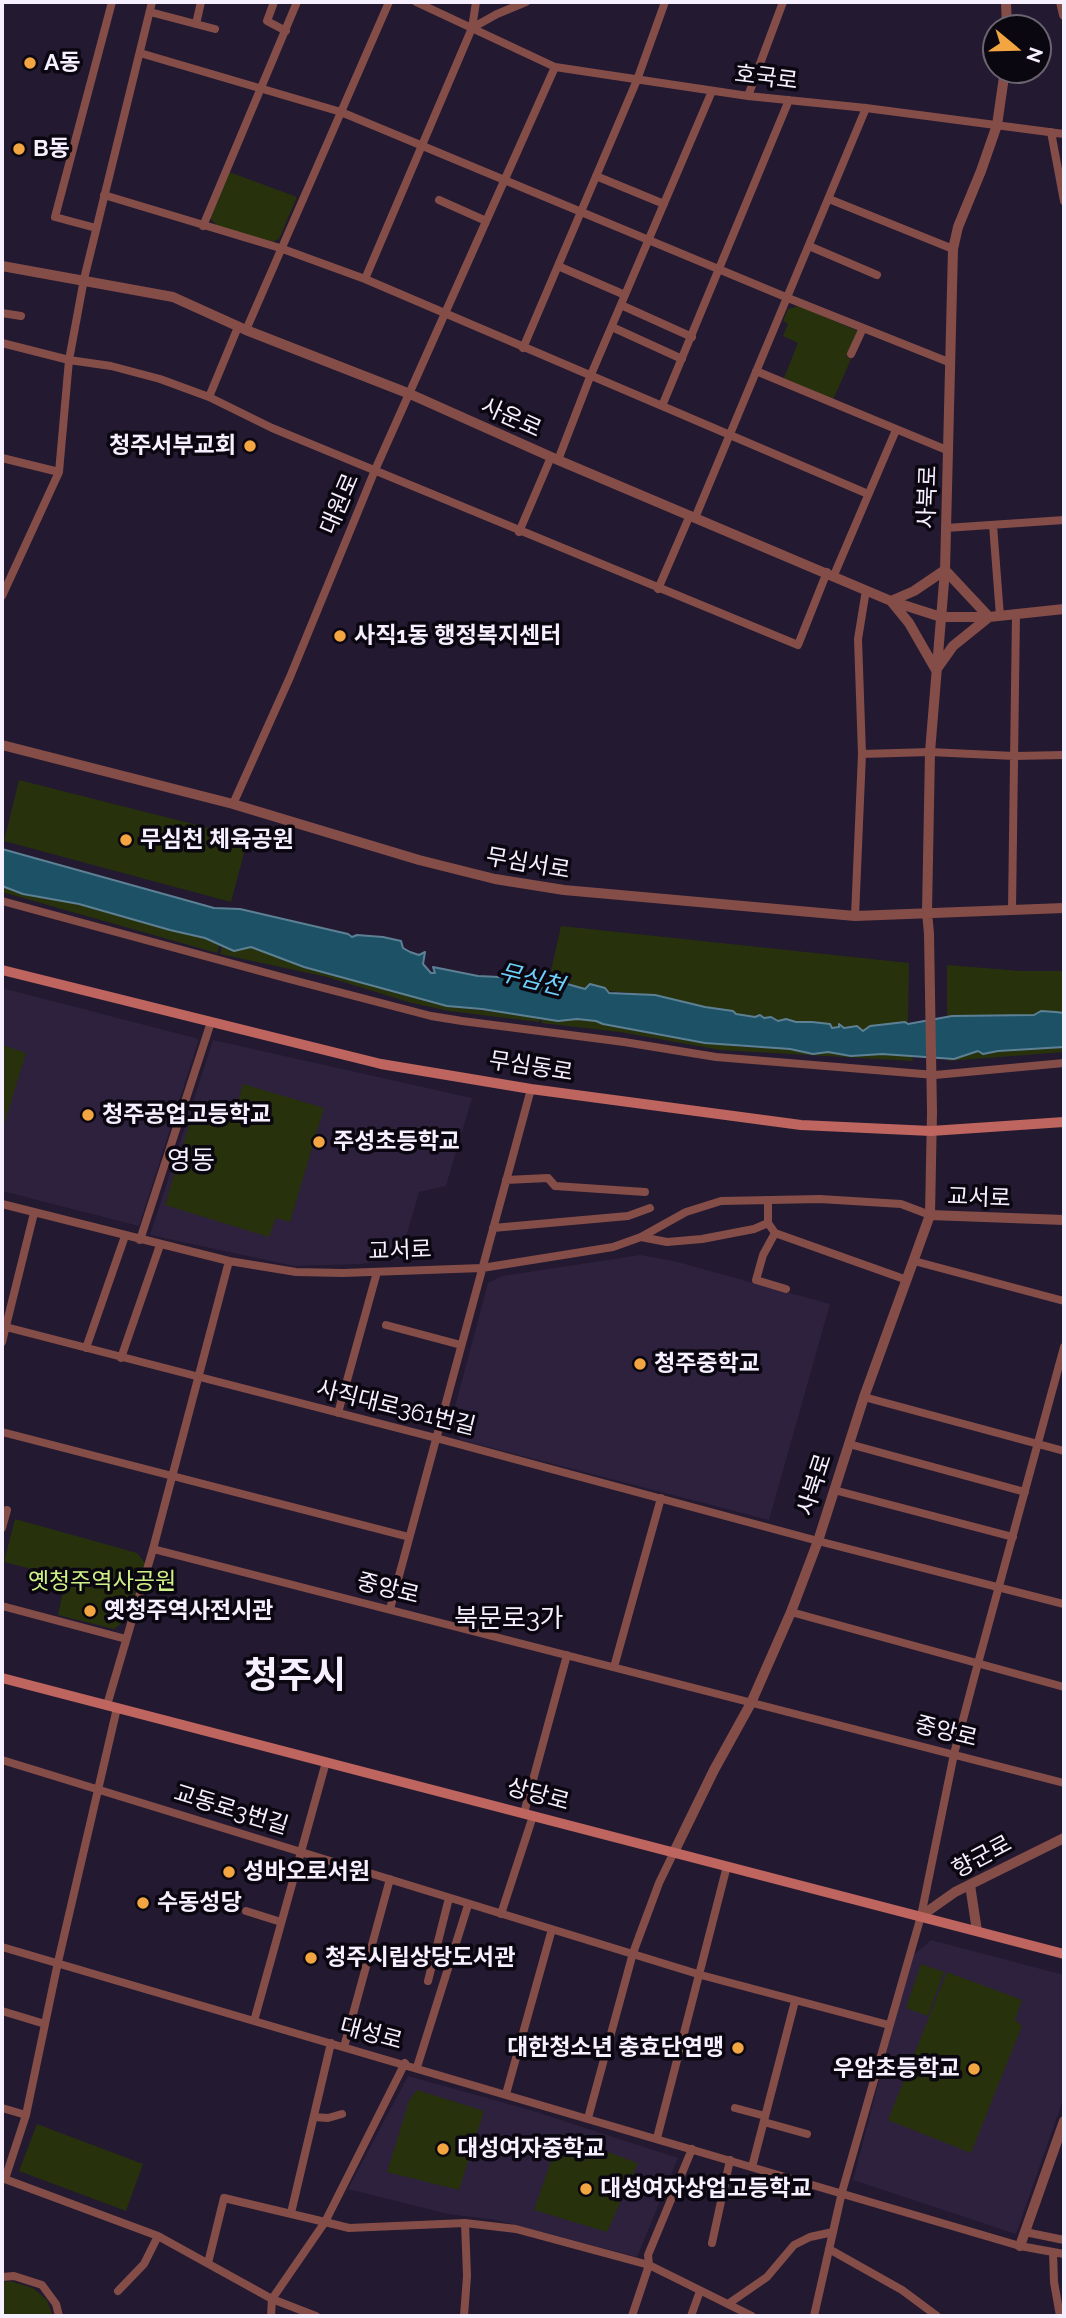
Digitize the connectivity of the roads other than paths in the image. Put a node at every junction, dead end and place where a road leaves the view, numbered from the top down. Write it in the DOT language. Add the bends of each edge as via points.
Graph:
graph roads {
  1 [pos="111,2"];
  2 [pos="152,2"];
  3 [pos="201,2"];
  4 [pos="274,2"];
  5 [pos="297,2"];
  6 [pos="389,2"];
  7 [pos="416,2"];
  8 [pos="475,2"];
  9 [pos="526,2"];
  10 [pos="665,2"];
  11 [pos="783,2"];
  12 [pos="1061,2"];
  13 [pos="150,12"];
  14 [pos="1064,15"];
  15 [pos="196,24"];
  16 [pos="472,27"];
  17 [pos="215,29"];
  18 [pos="286,31"];
  19 [pos="140,53"];
  20 [pos="555,67"];
  21 [pos="637,80"];
  22 [pos="1003,84"];
  23 [pos="262,88"];
  24 [pos="712,91"];
  25 [pos="748,96"];
  26 [pos="789,100"];
  27 [pos="866,108"];
  28 [pos="341,112"];
  29 [pos="997,125"];
  30 [pos="1051,132"];
  31 [pos="1064,134"];
  32 [pos="421,145"];
  33 [pos="596,176"];
  34 [pos="504,181"];
  35 [pos="104,195"];
  36 [pos="829,199"];
  37 [pos="439,200"];
  38 [pos="1064,201"];
  39 [pos="664,204"];
  40 [pos="581,212"];
  41 [pos="486,221"];
  42 [pos="203,226"];
  43 [pos="96,228"];
  44 [pos="649,239"];
  45 [pos="809,246"];
  46 [pos="280,248"];
  47 [pos="953,249"];
  48 [pos="2,266"];
  49 [pos="558,266"];
  50 [pos="720,269"];
  51 [pos="877,275"];
  52 [pos="84,279"];
  53 [pos="365,279"];
  54 [pos="625,295"];
  55 [pos="788,298"];
  56 [pos="621,305"];
  57 [pos="445,312"];
  58 [pos="2,313"];
  59 [pos="21,316"];
  60 [pos="612,327"];
  61 [pos="863,327"];
  62 [pos="242,329"];
  63 [pos="692,337"];
  64 [pos="2,342"];
  65 [pos="523,348"];
  66 [pos="850,354"];
  67 [pos="682,359"];
  68 [pos="69,360"];
  69 [pos="951,363"];
  70 [pos="756,372"];
  71 [pos="590,377"];
  72 [pos="410,394"];
  73 [pos="209,397"];
  74 [pos="662,406"];
  75 [pos="897,430"];
  76 [pos="729,436"];
  77 [pos="949,451"];
  78 [pos="2,458"];
  79 [pos="555,458"];
  80 [pos="375,470"];
  81 [pos="59,472"];
  82 [pos="868,494"];
  83 [pos="692,516"];
  84 [pos="1064,520"];
  85 [pos="993,525"];
  86 [pos="946,528"];
  87 [pos="519,532"];
  88 [pos="945,570"];
  89 [pos="831,574"];
  90 [pos="657,589"];
  91 [pos="866,590"];
  92 [pos="2,594"];
  93 [pos="891,601"];
  94 [pos="1064,609"];
  95 [pos="1016,614"];
  96 [pos="1000,616"];
  97 [pos="941,617"];
  98 [pos="989,617"];
  99 [pos="936,670"];
  100 [pos="2,745"];
  101 [pos="930,752"];
  102 [pos="862,754"];
  103 [pos="1064,755"];
  104 [pos="1013,756"];
  105 [pos="233,804"];
  106 [pos="2,901"];
  107 [pos="1064,908"];
  108 [pos="1012,909"];
  109 [pos="927,912"];
  110 [pos="855,916"];
  111 [pos="2,970"];
  112 [pos="211,1022"];
  113 [pos="1064,1063"];
  114 [pos="531,1089"];
  115 [pos="1064,1122"];
  116 [pos="931,1131"];
  117 [pos="506,1180"];
  118 [pos="645,1192"];
  119 [pos="768,1200"];
  120 [pos="2,1204"];
  121 [pos="650,1208"];
  122 [pos="34,1213"];
  123 [pos="930,1215"];
  124 [pos="1064,1220"];
  125 [pos="768,1223"];
  126 [pos="493,1228"];
  127 [pos="775,1233"];
  128 [pos="125,1236"];
  129 [pos="641,1237"];
  130 [pos="140,1240"];
  131 [pos="160,1245"];
  132 [pos="229,1261"];
  133 [pos="914,1261"];
  134 [pos="482,1268"];
  135 [pos="377,1272"];
  136 [pos="907,1280"];
  137 [pos="786,1289"];
  138 [pos="1064,1301"];
  139 [pos="386,1325"];
  140 [pos="3,1326"];
  141 [pos="2,1342"];
  142 [pos="461,1345"];
  143 [pos="1064,1347"];
  144 [pos="86,1348"];
  145 [pos="121,1357"];
  146 [pos="199,1378"];
  147 [pos="864,1397"];
  148 [pos="338,1413"];
  149 [pos="2,1432"];
  150 [pos="436,1438"];
  151 [pos="849,1444"];
  152 [pos="1038,1444"];
  153 [pos="1064,1451"];
  154 [pos="173,1477"];
  155 [pos="834,1490"];
  156 [pos="1025,1492"];
  157 [pos="661,1498"];
  158 [pos="6,1510"];
  159 [pos="2,1528"];
  160 [pos="409,1537"];
  161 [pos="1013,1537"];
  162 [pos="818,1541"];
  163 [pos="153,1549"];
  164 [pos="1000,1587"];
  165 [pos="1064,1604"];
  166 [pos="2,1606"];
  167 [pos="390,1609"];
  168 [pos="791,1612"];
  169 [pos="126,1639"];
  170 [pos="566,1655"];
  171 [pos="978,1663"];
  172 [pos="614,1667"];
  173 [pos="2,1678"];
  174 [pos="1064,1687"];
  175 [pos="751,1703"];
  176 [pos="112,1706"];
  177 [pos="954,1754"];
  178 [pos="2,1760"];
  179 [pos="327,1762"];
  180 [pos="1064,1783"];
  181 [pos="97,1790"];
  182 [pos="528,1814"];
  183 [pos="1064,1838"];
  184 [pos="301,1851"];
  185 [pos="674,1852"];
  186 [pos="727,1866"];
  187 [pos="390,1879"];
  188 [pos="970,1885"];
  189 [pos="449,1898"];
  190 [pos="468,1905"];
  191 [pos="246,1911"];
  192 [pos="501,1914"];
  193 [pos="921,1916"];
  194 [pos="281,1922"];
  195 [pos="552,1928"];
  196 [pos="977,1931"];
  197 [pos="2,1947"];
  198 [pos="633,1953"];
  199 [pos="1064,1954"];
  200 [pos="58,1962"];
  201 [pos="701,1975"];
  202 [pos="428,1981"];
  203 [pos="795,2001"];
  204 [pos="2,2011"];
  205 [pos="254,2021"];
  206 [pos="45,2024"];
  207 [pos="889,2025"];
  208 [pos="331,2043"];
  209 [pos="344,2047"];
  210 [pos="404,2063"];
  211 [pos="417,2067"];
  212 [pos="506,2094"];
  213 [pos="2,2108"];
  214 [pos="735,2108"];
  215 [pos="342,2114"];
  216 [pos="26,2115"];
  217 [pos="314,2117"];
  218 [pos="588,2118"];
  219 [pos="765,2119"];
  220 [pos="1064,2121"];
  221 [pos="807,2134"];
  222 [pos="657,2138"];
  223 [pos="692,2149"];
  224 [pos="730,2160"];
  225 [pos="752,2167"];
  226 [pos="4,2179"];
  227 [pos="842,2192"];
  228 [pos="291,2213"];
  229 [pos="325,2222"];
  230 [pos="465,2223"];
  231 [pos="833,2232"];
  232 [pos="1025,2232"];
  233 [pos="158,2236"];
  234 [pos="1064,2241"];
  235 [pos="712,2243"];
  236 [pos="1020,2246"];
  237 [pos="829,2249"];
  238 [pos="1053,2252"];
  239 [pos="1064,2254"];
  240 [pos="208,2263"];
  241 [pos="649,2265"];
  242 [pos="2,2277"];
  243 [pos="118,2291"];
  244 [pos="700,2291"];
  245 [pos="272,2299"];
  246 [pos="728,2304"];
  247 [pos="60,2316"];
  248 [pos="271,2316"];
  249 [pos="316,2316"];
  250 [pos="464,2316"];
  251 [pos="632,2316"];
  252 [pos="691,2316"];
  253 [pos="752,2316"];
  254 [pos="814,2316"];
  255 [pos="936,2316"];
  256 [pos="1060,2316"];
  1 -- 43 [label="street" via="55,217"];
  2 -- 13 [label="street"];
  3 -- 15 [label="street"];
  4 -- 18 [label="street" via="267,21"];
  5 -- 18 [label="street"];
  6 -- 28 [label="street"];
  7 -- 16 [label="street, 호국로"];
  8 -- 16 [label="street"];
  9 -- 16 [label="street"];
  10 -- 21 [label="street"];
  11 -- 25 [label="street"];
  12 -- 14 [label="street"];
  13 -- 15 [label="street"];
  13 -- 19 [label="street"];
  15 -- 17 [label="street"];
  16 -- 20 [label="street, 호국로"];
  16 -- 32 [label="street"];
  18 -- 23 [label="street"];
  19 -- 23 [label="street"];
  19 -- 35 [label="street"];
  20 -- 21 [label="street, 호국로"];
  20 -- 34 [label="street, 대원로"];
  21 -- 24 [label="street, 호국로"];
  21 -- 33 [label="street"];
  22 -- 29 [label="street, 사북로"];
  23 -- 28 [label="street"];
  23 -- 42 [label="street"];
  24 -- 25 [label="street, 호국로"];
  24 -- 39 [label="street"];
  25 -- 26 [label="street, 호국로"];
  26 -- 27 [label="street, 호국로"];
  26 -- 50 [label="street"];
  27 -- 29 [label="street, 호국로"];
  27 -- 36 [label="street"];
  28 -- 32 [label="street"];
  28 -- 46 [label="street"];
  29 -- 30 [label="street, 호국로"];
  29 -- 47 [label="street, 사북로"];
  30 -- 31 [label="street, 호국로"];
  30 -- 38 [label="street"];
  32 -- 34 [label="street"];
  32 -- 53 [label="street"];
  33 -- 39 [label="street"];
  33 -- 40 [label="street"];
  34 -- 40 [label="street"];
  34 -- 41 [label="street, 대원로"];
  35 -- 42 [label="street"];
  35 -- 43 [label="street"];
  36 -- 45 [label="street"];
  36 -- 47 [label="street"];
  37 -- 41 [label="street"];
  39 -- 44 [label="street"];
  40 -- 44 [label="street"];
  40 -- 49 [label="street"];
  41 -- 57 [label="street, 대원로"];
  42 -- 46 [label="street"];
  43 -- 52 [label="street"];
  44 -- 50 [label="street"];
  44 -- 54 [label="street"];
  45 -- 51 [label="street"];
  45 -- 55 [label="street"];
  46 -- 53 [label="street"];
  46 -- 62 [label="street"];
  47 -- 69 [label="street, 사북로"];
  48 -- 52 [label="street, 사운로"];
  49 -- 54 [label="street"];
  49 -- 65 [label="street"];
  50 -- 55 [label="street"];
  50 -- 63 [label="street"];
  52 -- 62 [label="street, 사운로" via="173,297"];
  52 -- 68 [label="street"];
  53 -- 57 [label="street"];
  54 -- 56 [label="street"];
  55 -- 61 [label="street"];
  55 -- 70 [label="street"];
  56 -- 60 [label="street"];
  56 -- 63 [label="street"];
  57 -- 65 [label="street"];
  57 -- 72 [label="street, 대원로"];
  58 -- 59 [label="street"];
  60 -- 67 [label="street"];
  60 -- 71 [label="street"];
  61 -- 66 [label="street"];
  61 -- 69 [label="street"];
  62 -- 72 [label="street, 사운로"];
  62 -- 73 [label="street"];
  63 -- 67 [label="street"];
  64 -- 68 [label="street"];
  65 -- 71 [label="street"];
  67 -- 74 [label="street"];
  68 -- 73 [label="street" via="150,376"];
  68 -- 81 [label="street"];
  69 -- 77 [label="street, 사북로"];
  70 -- 75 [label="street"];
  70 -- 76 [label="street"];
  71 -- 74 [label="street"];
  71 -- 79 [label="street"];
  72 -- 79 [label="street, 사운로"];
  72 -- 80 [label="street, 대원로"];
  73 -- 80 [label="street"];
  74 -- 76 [label="street"];
  75 -- 77 [label="street"];
  75 -- 82 [label="street"];
  76 -- 82 [label="street"];
  76 -- 83 [label="street"];
  77 -- 86 [label="street, 사북로"];
  78 -- 81 [label="street"];
  79 -- 83 [label="street, 사운로"];
  79 -- 87 [label="street"];
  80 -- 87 [label="street"];
  80 -- 105 [label="street, 대원로"];
  81 -- 92 [label="street"];
  82 -- 89 [label="street"];
  83 -- 89 [label="street, 사운로"];
  83 -- 90 [label="street"];
  84 -- 85 [label="street"];
  85 -- 86 [label="street"];
  85 -- 96 [label="street"];
  86 -- 88 [label="street, 사북로"];
  87 -- 90 [label="street"];
  88 -- 93 [label="street"];
  88 -- 97 [label="street, 사북로"];
  88 -- 98 [label="street"];
  89 -- 90 [label="street" via="798,645"];
  89 -- 91 [label="street, 사운로"];
  91 -- 93 [label="street, 사운로"];
  91 -- 102 [label="street" via="858,639"];
  93 -- 97 [label="street, 사운로"];
  93 -- 99 [label="street"];
  94 -- 95 [label="street, 사운로"];
  95 -- 96 [label="street, 사운로"];
  95 -- 104 [label="street"];
  96 -- 98 [label="street, 사운로"];
  97 -- 98 [label="street, 사운로"];
  97 -- 99 [label="street, 사북로"];
  98 -- 99 [label="street" via="953,646"];
  99 -- 101 [label="street, 사북로"];
  100 -- 105 [label="street, 무심서로"];
  101 -- 102 [label="street"];
  101 -- 104 [label="street"];
  101 -- 109 [label="street, 사북로"];
  102 -- 110 [label="street"];
  103 -- 104 [label="street"];
  104 -- 108 [label="street"];
  105 -- 110 [label="street, 무심서로" via="495,880"];
  106 -- 113 [label="street" via="431,1016 716,1057 934,1074"];
  107 -- 108 [label="street, 무심서로"];
  108 -- 109 [label="street, 무심서로"];
  109 -- 110 [label="street, 무심서로"];
  109 -- 116 [label="street, 사북로, bridge"];
  111 -- 112 [label="main road, 무심동로"];
  112 -- 114 [label="main road, 무심동로" via="381,1064"];
  112 -- 130 [label="street"];
  114 -- 116 [label="main road, 무심동로" via="801,1125"];
  114 -- 117 [label="street"];
  115 -- 116 [label="main road, 무심동로"];
  116 -- 123 [label="street, 사북로"];
  117 -- 118 [label="street" via="548,1178 555,1186"];
  117 -- 126 [label="street"];
  119 -- 123 [label="street, 교서로" via="901,1204"];
  119 -- 125 [label="street"];
  119 -- 129 [label="street, 교서로" via="721,1201 686,1212"];
  120 -- 122 [label="street, 교서로"];
  121 -- 126 [label="street" via="628,1216"];
  122 -- 128 [label="street, 교서로"];
  122 -- 140 [label="street"];
  123 -- 124 [label="street, 교서로"];
  123 -- 133 [label="street, 사북로"];
  125 -- 127 [label="street"];
  125 -- 129 [label="street, 교서로" via="702,1239 667,1242"];
  126 -- 134 [label="street"];
  127 -- 136 [label="street"];
  127 -- 137 [label="street" via="756,1280"];
  128 -- 130 [label="street, 교서로"];
  128 -- 144 [label="street"];
  129 -- 134 [label="street, 교서로" via="613,1247"];
  130 -- 131 [label="street, 교서로"];
  131 -- 132 [label="street, 교서로"];
  131 -- 145 [label="street"];
  132 -- 135 [label="street, 교서로" via="296,1272"];
  132 -- 146 [label="street"];
  133 -- 136 [label="street, 사북로"];
  133 -- 138 [label="street"];
  134 -- 135 [label="street, 교서로"];
  134 -- 142 [label="street"];
  135 -- 148 [label="street"];
  136 -- 147 [label="street, 사북로"];
  139 -- 142 [label="street"];
  140 -- 141 [label="street"];
  140 -- 144 [label="street, 사직대로361번길"];
  142 -- 150 [label="street"];
  143 -- 152 [label="street"];
  144 -- 145 [label="street, 사직대로361번길"];
  145 -- 146 [label="street, 사직대로361번길"];
  146 -- 148 [label="street, 사직대로361번길"];
  146 -- 154 [label="street"];
  147 -- 151 [label="street, 사북로"];
  147 -- 152 [label="street"];
  148 -- 150 [label="street, 사직대로361번길"];
  149 -- 154 [label="street"];
  150 -- 157 [label="street, 사직대로361번길"];
  150 -- 160 [label="street"];
  151 -- 155 [label="street, 사북로"];
  151 -- 156 [label="street"];
  152 -- 153 [label="street"];
  152 -- 156 [label="street"];
  154 -- 160 [label="street"];
  154 -- 163 [label="street"];
  155 -- 161 [label="street"];
  155 -- 162 [label="street, 사북로"];
  156 -- 161 [label="street"];
  157 -- 162 [label="street, 사직대로361번길"];
  157 -- 172 [label="street"];
  158 -- 159 [label="street"];
  160 -- 167 [label="street"];
  161 -- 164 [label="street"];
  162 -- 164 [label="street, 사직대로361번길"];
  162 -- 168 [label="street, 사북로"];
  163 -- 167 [label="street, 중앙로"];
  163 -- 169 [label="street"];
  164 -- 165 [label="street, 사직대로361번길"];
  164 -- 171 [label="street"];
  166 -- 169 [label="street"];
  167 -- 170 [label="street, 중앙로"];
  168 -- 171 [label="street"];
  168 -- 175 [label="street, 사북로"];
  169 -- 176 [label="street"];
  170 -- 172 [label="street, 중앙로"];
  170 -- 182 [label="street"];
  171 -- 174 [label="street"];
  171 -- 177 [label="street"];
  172 -- 175 [label="street, 중앙로"];
  173 -- 176 [label="main road, 상당로"];
  175 -- 177 [label="street, 중앙로"];
  175 -- 185 [label="street, 사북로"];
  176 -- 179 [label="main road, 상당로"];
  176 -- 181 [label="street"];
  177 -- 180 [label="street, 중앙로"];
  177 -- 193 [label="street"];
  178 -- 181 [label="street, 교동로3번길"];
  179 -- 182 [label="main road, 상당로"];
  179 -- 184 [label="street"];
  181 -- 184 [label="street, 교동로3번길"];
  181 -- 200 [label="street"];
  182 -- 185 [label="main road, 상당로"];
  182 -- 192 [label="street"];
  183 -- 188 [label="street, 향군로"];
  184 -- 187 [label="street, 교동로3번길"];
  184 -- 194 [label="street"];
  185 -- 186 [label="main road, 상당로"];
  185 -- 198 [label="street"];
  186 -- 193 [label="main road, 상당로"];
  186 -- 201 [label="street"];
  187 -- 189 [label="street, 교동로3번길"];
  187 -- 209 [label="street"];
  188 -- 193 [label="street, 향군로"];
  188 -- 196 [label="street"];
  189 -- 190 [label="street, 교동로3번길"];
  189 -- 202 [label="street"];
  190 -- 192 [label="street, 교동로3번길"];
  190 -- 211 [label="street"];
  191 -- 194 [label="street"];
  192 -- 195 [label="street, 교동로3번길"];
  193 -- 196 [label="main road, 상당로"];
  193 -- 207 [label="street"];
  194 -- 205 [label="street"];
  195 -- 198 [label="street, 교동로3번길"];
  195 -- 212 [label="street"];
  196 -- 199 [label="main road, 상당로"];
  197 -- 200 [label="street, 대성로"];
  198 -- 201 [label="street, 교동로3번길"];
  198 -- 218 [label="street"];
  200 -- 205 [label="street, 대성로"];
  200 -- 206 [label="street"];
  201 -- 203 [label="street, 교동로3번길"];
  201 -- 222 [label="street"];
  203 -- 207 [label="street, 교동로3번길"];
  203 -- 219 [label="street"];
  204 -- 206 [label="street"];
  205 -- 208 [label="street, 대성로"];
  206 -- 216 [label="street"];
  207 -- 227 [label="street"];
  208 -- 209 [label="street, 대성로"];
  208 -- 217 [label="street"];
  209 -- 210 [label="street, 대성로"];
  210 -- 211 [label="street, 대성로"];
  210 -- 229 [label="street"];
  211 -- 212 [label="street, 대성로"];
  212 -- 218 [label="street, 대성로"];
  213 -- 216 [label="street"];
  214 -- 219 [label="street"];
  215 -- 217 [label="street"];
  216 -- 226 [label="street"];
  217 -- 228 [label="street"];
  218 -- 222 [label="street, 대성로"];
  219 -- 221 [label="street"];
  219 -- 225 [label="street"];
  220 -- 232 [label="street"];
  222 -- 223 [label="street, 대성로"];
  223 -- 224 [label="street, 대성로"];
  223 -- 241 [label="street" via="648,2255"];
  224 -- 225 [label="street, 대성로"];
  224 -- 235 [label="street"];
  225 -- 227 [label="street, 대성로"];
  226 -- 233 [label="street"];
  227 -- 231 [label="street"];
  227 -- 236 [label="street, 대성로"];
  228 -- 229 [label="street"];
  228 -- 240 [label="street" via="224,2198"];
  229 -- 230 [label="street" via="349,2228"];
  229 -- 245 [label="street"];
  230 -- 241 [label="street" via="516,2229"];
  230 -- 250 [label="street"];
  231 -- 237 [label="street"];
  231 -- 246 [label="street" via="794,2245 766,2277"];
  232 -- 234 [label="street"];
  232 -- 236 [label="street"];
  233 -- 240 [label="street"];
  233 -- 243 [label="street" via="144,2264"];
  236 -- 238 [label="street, 대성로"];
  237 -- 254 [label="street"];
  237 -- 255 [label="street" via="902,2290"];
  238 -- 239 [label="street, 대성로"];
  238 -- 256 [label="street"];
  240 -- 245 [label="street"];
  241 -- 244 [label="street"];
  241 -- 251 [label="street"];
  242 -- 247 [label="street" via="42,2285"];
  244 -- 246 [label="street"];
  244 -- 252 [label="street"];
  245 -- 248 [label="street"];
  245 -- 249 [label="street"];
  246 -- 253 [label="street"];
}
